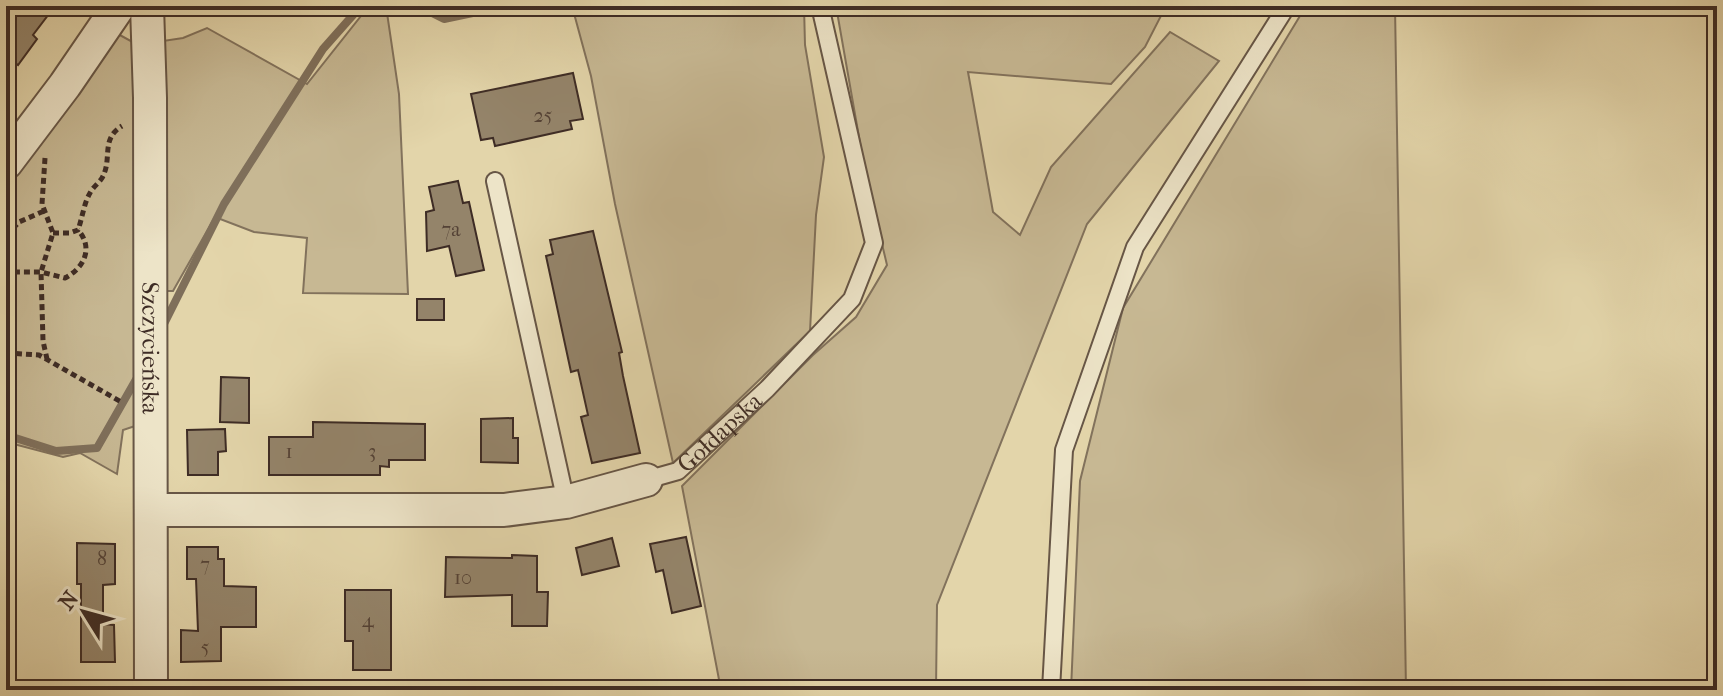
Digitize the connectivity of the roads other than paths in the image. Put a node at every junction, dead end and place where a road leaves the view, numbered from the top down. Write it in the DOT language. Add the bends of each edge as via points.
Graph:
graph roads {
  1 [pos="119,6"];
  2 [pos="147,6"];
  3 [pos="820,6"];
  4 [pos="1287,6"];
  5 [pos="6,163"];
  6 [pos="495,181"];
  7 [pos="646,480"];
  8 [pos="566,502"];
  9 [pos="152,510"];
  10 [pos="151,690"];
  11 [pos="1051,690"];
  1 -- 5 [label="street"];
  2 -- 9 [label="street, Szczycieńska"];
  3 -- 7 [label="lane, Gołdapska" via="874,243 852,299 777,377 678,471"];
  4 -- 11 [label="lane" via="1135,247 1064,450"];
  6 -- 8 [label="lane"];
  7 -- 8 [label="street, Gołdapska"];
  8 -- 9 [label="street, Gołdapska" via="504,510"];
  9 -- 10 [label="street, Szczycieńska"];
}
